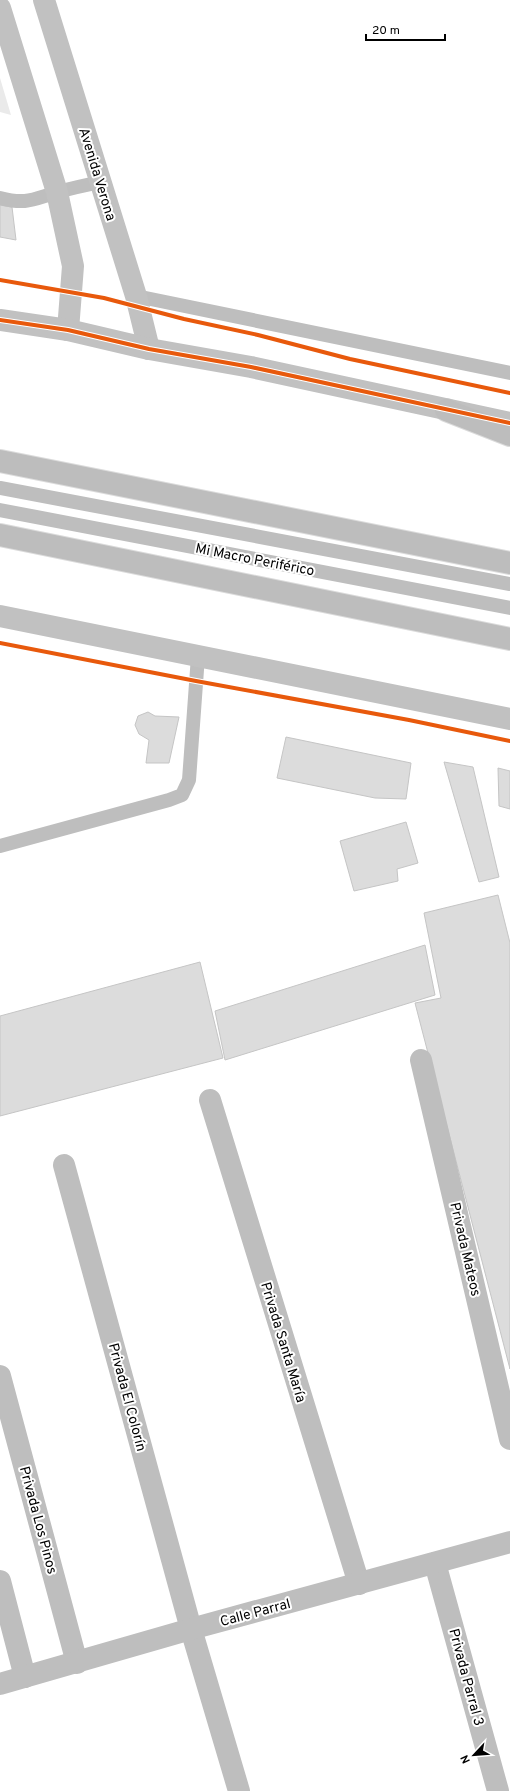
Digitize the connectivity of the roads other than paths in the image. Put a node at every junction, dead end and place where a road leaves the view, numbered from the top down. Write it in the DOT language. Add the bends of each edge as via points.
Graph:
graph roads {
  1 [pos="44,0"];
  2 [pos="0,8"];
  3 [pos="101,182"];
  4 [pos="57,192"];
  5 [pos="0,198"];
  6 [pos="136,296"];
  7 [pos="0,320"];
  8 [pos="68,330"];
  9 [pos="149,349"];
  10 [pos="510,373"];
  11 [pos="446,410"];
  12 [pos="510,423"];
  13 [pos="510,435"];
  14 [pos="0,461"];
  15 [pos="0,488"];
  16 [pos="0,510"];
  17 [pos="0,535"];
  18 [pos="510,563"];
  19 [pos="510,584"];
  20 [pos="510,608"];
  21 [pos="0,616"];
  22 [pos="510,639"];
  23 [pos="198,656"];
  24 [pos="510,719"];
  25 [pos="0,846"];
  26 [pos="421,1060"];
  27 [pos="210,1100"];
  28 [pos="64,1165"];
  29 [pos="0,1376"];
  30 [pos="510,1439"];
  31 [pos="510,1542"];
  32 [pos="435,1563"];
  33 [pos="0,1581"];
  34 [pos="359,1584"];
  35 [pos="191,1629"];
  36 [pos="77,1663"];
  37 [pos="25,1677"];
  38 [pos="0,1684"];
  39 [pos="501,1781"];
  40 [pos="239,1791"];
  1 -- 3 [label="main road, Avenida Verona"];
  2 -- 4 [label="main road"];
  3 -- 4 [label="lane"];
  3 -- 6 [label="main road, Avenida Verona"];
  4 -- 5 [label="lane" via="35,200 16,202"];
  4 -- 8 [label="main road" via="73,266"];
  6 -- 9 [label="main road, Avenida Verona"];
  6 -- 10 [label="lane"];
  7 -- 8 [label="main road"];
  8 -- 9 [label="main road"];
  9 -- 11 [label="main road" via="250,367"];
  11 -- 12 [label="main road"];
  11 -- 13 [label="highway"];
  14 -- 18 [label="highway"];
  15 -- 19 [label="lane, Mi Macro Periférico"];
  16 -- 20 [label="lane, Mi Macro Periférico"];
  17 -- 22 [label="highway"];
  21 -- 23 [label="main road"];
  23 -- 24 [label="main road"];
  23 -- 25 [label="lane" via="189,780 182,795"];
  26 -- 30 [label="street, Privada Mateos"];
  27 -- 34 [label="street, Privada Santa María"];
  28 -- 35 [label="street, Privada El Colorín"];
  29 -- 36 [label="street, Privada Los Pinos"];
  31 -- 32 [label="street, Calle Parral"];
  32 -- 34 [label="street, Calle Parral"];
  32 -- 39 [label="street, Privada Parral 3"];
  33 -- 37 [label="street"];
  34 -- 35 [label="street, Calle Parral"];
  35 -- 36 [label="street, Calle Parral"];
  35 -- 40 [label="street, Privada El Colorín"];
  36 -- 37 [label="street, Calle Parral"];
  37 -- 38 [label="street, Calle Parral"];
}
